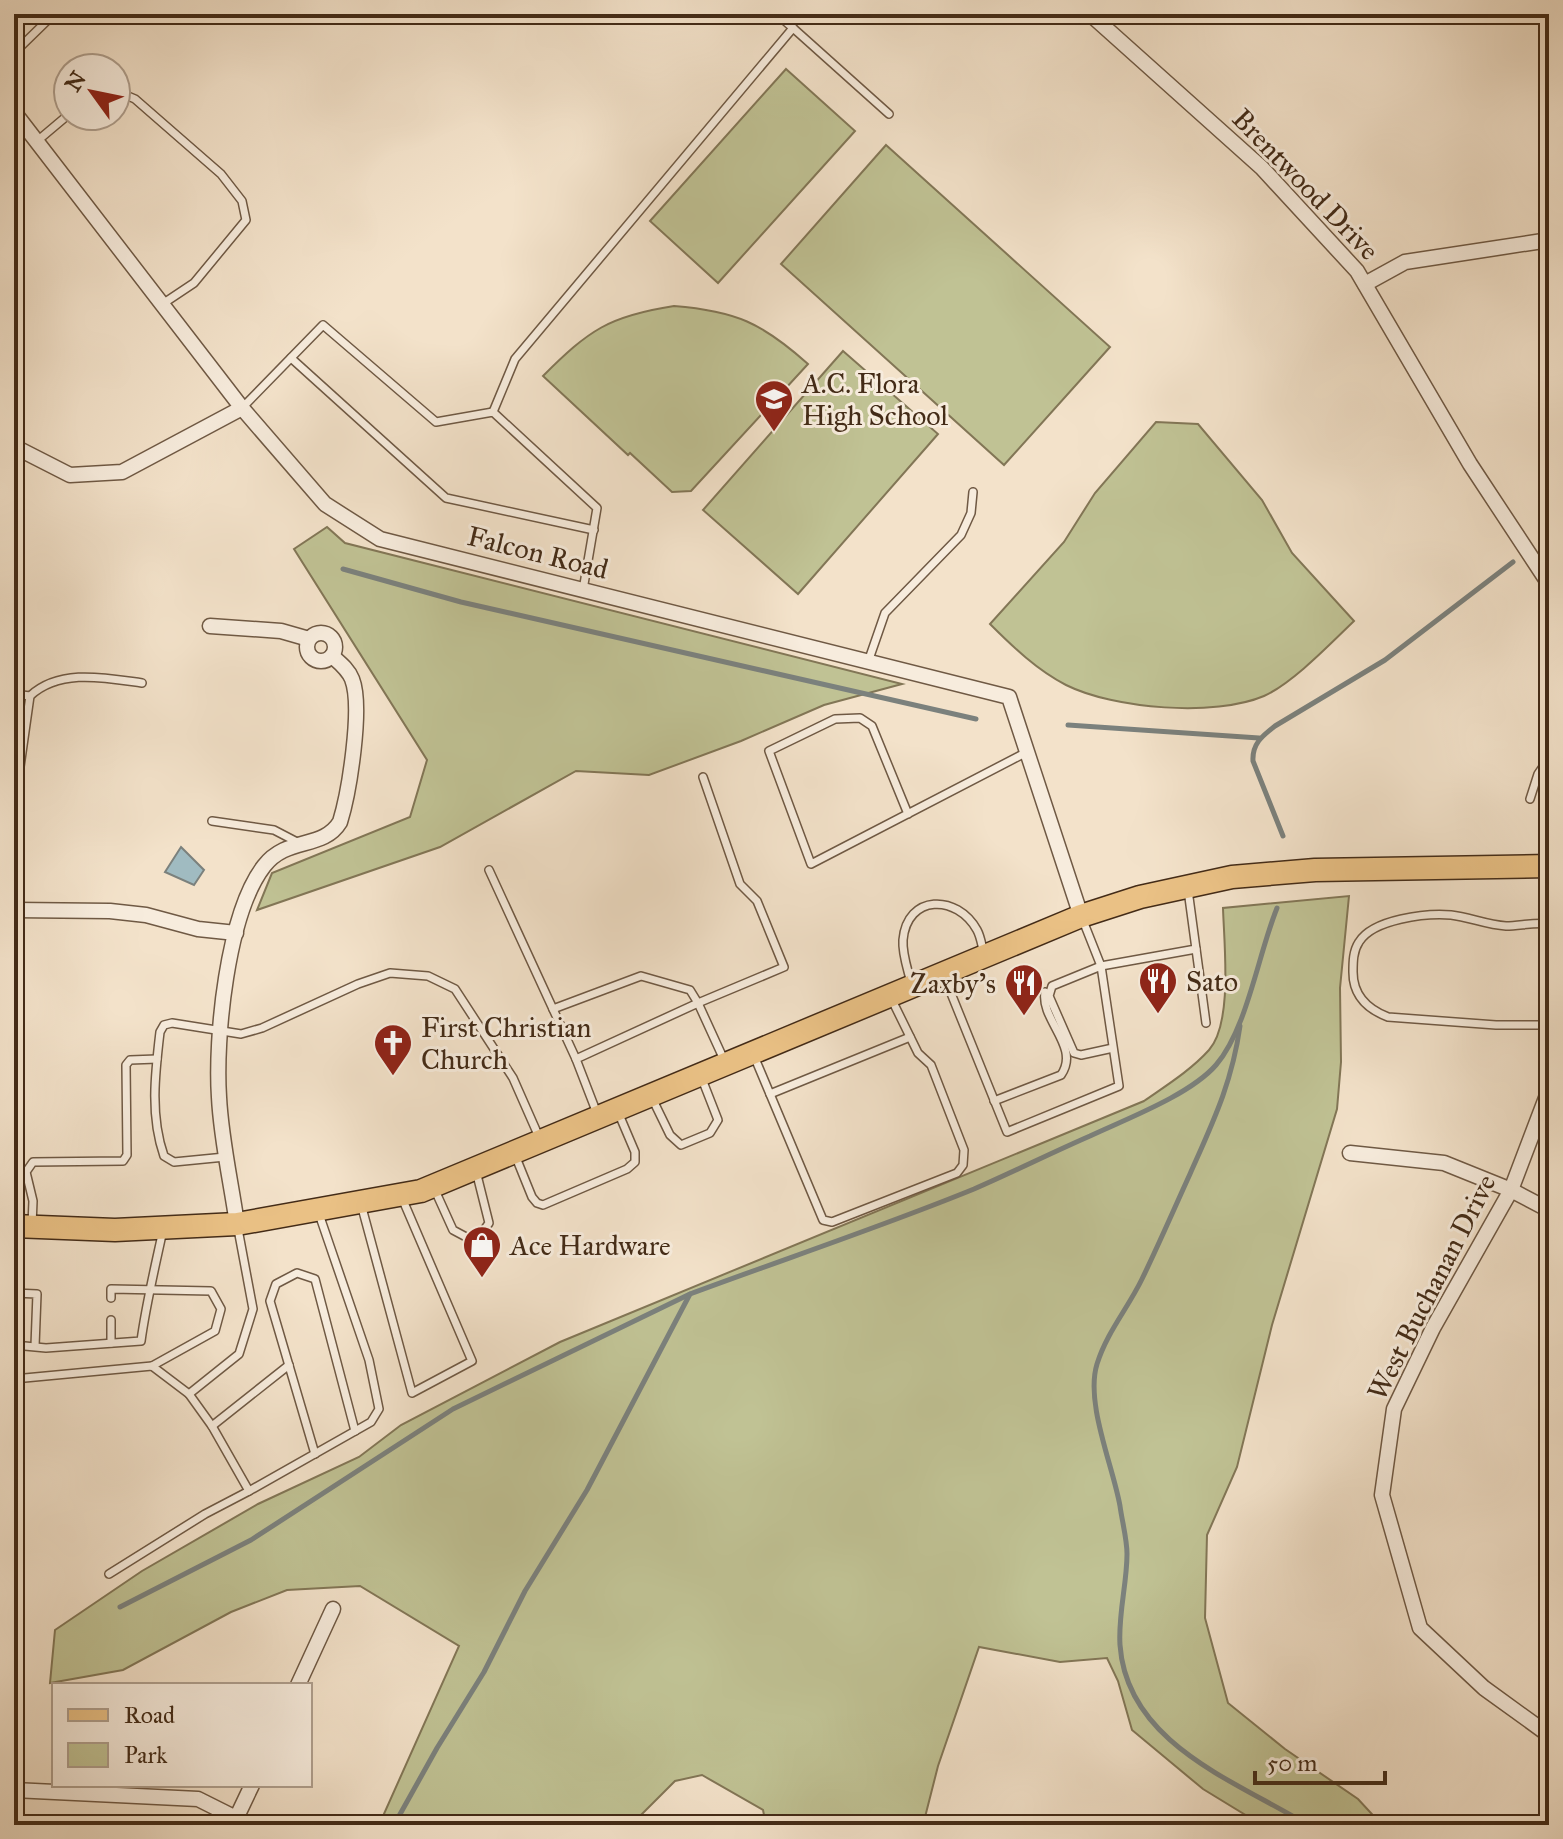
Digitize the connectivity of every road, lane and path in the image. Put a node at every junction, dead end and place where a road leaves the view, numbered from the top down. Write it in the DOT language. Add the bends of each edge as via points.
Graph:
graph roads {
  1 [pos="54,14"];
  2 [pos="777,14"];
  3 [pos="1090,14"];
  4 [pos="793,28"];
  5 [pos="14,53"];
  6 [pos="132,98"];
  7 [pos="14,112"];
  8 [pos="889,114"];
  9 [pos="52,128"];
  10 [pos="35,142"];
  11 [pos="1549,240"];
  12 [pos="1365,284"];
  13 [pos="161,305"];
  14 [pos="291,358"];
  15 [pos="242,408"];
  16 [pos="493,412"];
  17 [pos="14,442"];
  18 [pos="973,492"];
  19 [pos="594,530"];
  20 [pos="1549,584"];
  21 [pos="583,590"];
  22 [pos="210,626"];
  23 [pos="868,662"];
  24 [pos="142,683"];
  25 [pos="14,694"];
  26 [pos="30,696"];
  27 [pos="1027,752"];
  28 [pos="1549,758"];
  29 [pos="703,777"];
  30 [pos="1530,799"];
  31 [pos="14,809"];
  32 [pos="908,814"];
  33 [pos="212,821"];
  34 [pos="299,843"];
  35 [pos="1549,866"];
  36 [pos="489,870"];
  37 [pos="1187,885"];
  38 [pos="14,910"];
  39 [pos="1081,916"];
  40 [pos="1549,924"];
  41 [pos="236,933"];
  42 [pos="1196,949"];
  43 [pos="984,957"];
  44 [pos="1101,966"];
  45 [pos="943,974"];
  46 [pos="1052,986"];
  47 [pos="912,987"];
  48 [pos="890,996"];
  49 [pos="698,1003"];
  50 [pos="553,1009"];
  51 [pos="1206,1023"];
  52 [pos="1549,1025"];
  53 [pos="221,1030"];
  54 [pos="910,1037"];
  55 [pos="1113,1048"];
  56 [pos="753,1053"];
  57 [pos="157,1059"];
  58 [pos="576,1059"];
  59 [pos="726,1064"];
  60 [pos="700,1075"];
  61 [pos="1549,1090"];
  62 [pos="770,1094"];
  63 [pos="651,1096"];
  64 [pos="994,1101"];
  65 [pos="608,1113"];
  66 [pos="541,1142"];
  67 [pos="514,1153"];
  68 [pos="1350,1153"];
  69 [pos="227,1157"];
  70 [pos="475,1169"];
  71 [pos="433,1186"];
  72 [pos="1511,1190"];
  73 [pos="401,1195"];
  74 [pos="361,1202"];
  75 [pos="317,1210"];
  76 [pos="1549,1210"];
  77 [pos="237,1224"];
  78 [pos="23,1226"];
  79 [pos="163,1228"];
  80 [pos="151,1292"];
  81 [pos="14,1293"];
  82 [pos="111,1298"];
  83 [pos="111,1320"];
  84 [pos="111,1343"];
  85 [pos="14,1345"];
  86 [pos="35,1346"];
  87 [pos="289,1365"];
  88 [pos="152,1366"];
  89 [pos="14,1379"];
  90 [pos="189,1394"];
  91 [pos="212,1426"];
  92 [pos="355,1431"];
  93 [pos="315,1454"];
  94 [pos="249,1491"];
  95 [pos="109,1574"];
  96 [pos="333,1609"];
  97 [pos="299,1683"];
  98 [pos="1549,1735"];
  99 [pos="251,1787"];
  100 [pos="14,1790"];
  101 [pos="235,1822"];
  1 -- 5 [label="lane"];
  2 -- 4 [label="lane"];
  3 -- 12 [label="street, Brentwood Drive" via="1262,168"];
  4 -- 8 [label="lane"];
  4 -- 16 [label="lane" via="515,359"];
  6 -- 13 [label="lane" via="221,174 242,201 246,220 194,283"];
  7 -- 10 [label="street, Falcon Road"];
  9 -- 10 [label="lane"];
  10 -- 13 [label="street, Falcon Road"];
  11 -- 12 [label="street" via="1405,262"];
  12 -- 20 [label="street, Brentwood Drive" via="1470,464"];
  13 -- 15 [label="street, Falcon Road"];
  14 -- 15 [label="lane"];
  14 -- 16 [label="lane" via="323,325 436,422"];
  14 -- 19 [label="lane" via="446,498"];
  15 -- 17 [label="street" via="122,472 70,475"];
  15 -- 21 [label="street, Falcon Road" via="325,504 380,539"];
  16 -- 19 [label="lane" via="597,508"];
  18 -- 23 [label="lane" via="961,535 885,613"];
  19 -- 21 [label="lane"];
  21 -- 23 [label="street, Falcon Road"];
  22 -- 34 [label="street" via="281,631 309,639 310,657 319,661 332,656 345,667 357,710 344,810 329,835"];
  23 -- 27 [label="street, Falcon Road" via="1009,697"];
  24 -- 26 [label="lane" via="91,676 57,680"];
  25 -- 26 [label="lane"];
  26 -- 31 [label="lane"];
  27 -- 32 [label="lane"];
  27 -- 39 [label="street, Falcon Road"];
  28 -- 30 [label="lane"];
  29 -- 49 [label="lane" via="740,884 757,901 784,967"];
  32 -- 32 [label="lane" via="811,864 769,751 835,719 860,718 872,726"];
  33 -- 34 [label="lane" via="274,830"];
  34 -- 41 [label="street" via="262,868"];
  35 -- 37 [label="main road" via="1315,870"];
  36 -- 50 [label="lane"];
  37 -- 39 [label="main road"];
  37 -- 42 [label="lane"];
  38 -- 41 [label="street" via="110,911"];
  39 -- 43 [label="main road"];
  39 -- 44 [label="lane"];
  40 -- 52 [label="lane" via="1506,926 1450,915 1425,916 1379,924 1359,941 1353,956 1359,998 1388,1017"];
  41 -- 53 [label="street"];
  42 -- 44 [label="lane"];
  42 -- 51 [label="lane"];
  43 -- 45 [label="main road"];
  43 -- 47 [label="lane" via="977,931 957,908 938,903 920,908 908,920 902,942"];
  44 -- 46 [label="lane"];
  44 -- 55 [label="lane"];
  45 -- 47 [label="main road"];
  45 -- 64 [label="lane"];
  46 -- 55 [label="lane" via="1049,996 1074,1053"];
  46 -- 64 [label="lane" via="1044,994 1045,1004 1068,1058 1066,1067 1061,1075"];
  47 -- 48 [label="main road"];
  48 -- 54 [label="lane"];
  48 -- 56 [label="main road"];
  49 -- 50 [label="lane" via="690,990 641,976"];
  49 -- 58 [label="lane"];
  49 -- 59 [label="lane"];
  50 -- 58 [label="lane"];
  53 -- 57 [label="lane" via="164,1025"];
  53 -- 66 [label="lane" via="241,1034 262,1028 390,973 428,976 455,989 513,1078"];
  53 -- 69 [label="street" via="219,1099"];
  54 -- 62 [label="lane"];
  54 -- 62 [label="lane" via="931,1065 964,1150 957,1173 832,1222 823,1220"];
  55 -- 64 [label="lane" via="1119,1086 1007,1132"];
  56 -- 59 [label="main road"];
  56 -- 62 [label="lane"];
  57 -- 69 [label="lane" via="154,1107 164,1156 174,1162"];
  57 -- 78 [label="lane" via="130,1060 126,1065 123,1161 33,1162 26,1172 33,1201"];
  58 -- 65 [label="lane"];
  59 -- 60 [label="main road"];
  60 -- 63 [label="main road"];
  60 -- 63 [label="lane" via="718,1120 710,1133 681,1145 670,1135"];
  61 -- 72 [label="street, West Buchanan Drive"];
  63 -- 65 [label="main road"];
  65 -- 66 [label="main road"];
  65 -- 67 [label="lane" via="635,1152 635,1162 543,1205 532,1197"];
  66 -- 67 [label="main road"];
  67 -- 70 [label="main road"];
  68 -- 72 [label="street" via="1444,1163"];
  69 -- 77 [label="street"];
  70 -- 71 [label="main road"];
  70 -- 71 [label="lane" via="489,1223 468,1238 453,1230"];
  71 -- 73 [label="main road"];
  72 -- 76 [label="street"];
  72 -- 98 [label="street, West Buchanan Drive" via="1394,1409 1382,1495 1420,1628 1484,1688"];
  73 -- 74 [label="main road"];
  73 -- 74 [label="lane" via="472,1361 412,1393"];
  74 -- 75 [label="main road"];
  75 -- 77 [label="main road"];
  75 -- 92 [label="lane" via="369,1360 379,1409 371,1422"];
  77 -- 79 [label="main road"];
  77 -- 90 [label="lane" via="253,1309 239,1354"];
  78 -- 79 [label="main road"];
  79 -- 80 [label="lane"];
  80 -- 82 [label="lane" via="111,1289"];
  80 -- 84 [label="lane" via="141,1341"];
  80 -- 88 [label="lane" via="211,1291 221,1309 215,1331"];
  81 -- 86 [label="lane" via="37,1294"];
  83 -- 84 [label="lane"];
  84 -- 86 [label="lane"];
  85 -- 86 [label="lane"];
  87 -- 91 [label="lane"];
  87 -- 92 [label="lane" via="270,1301 276,1284 297,1273 315,1279"];
  87 -- 93 [label="lane"];
  88 -- 89 [label="lane"];
  88 -- 90 [label="lane"];
  90 -- 91 [label="lane"];
  91 -- 94 [label="lane"];
  92 -- 93 [label="lane"];
  93 -- 94 [label="lane"];
  94 -- 95 [label="lane"];
  96 -- 97 [label="street"];
  99 -- 101 [label="street"];
  100 -- 101 [label="street" via="198,1799"];
}
